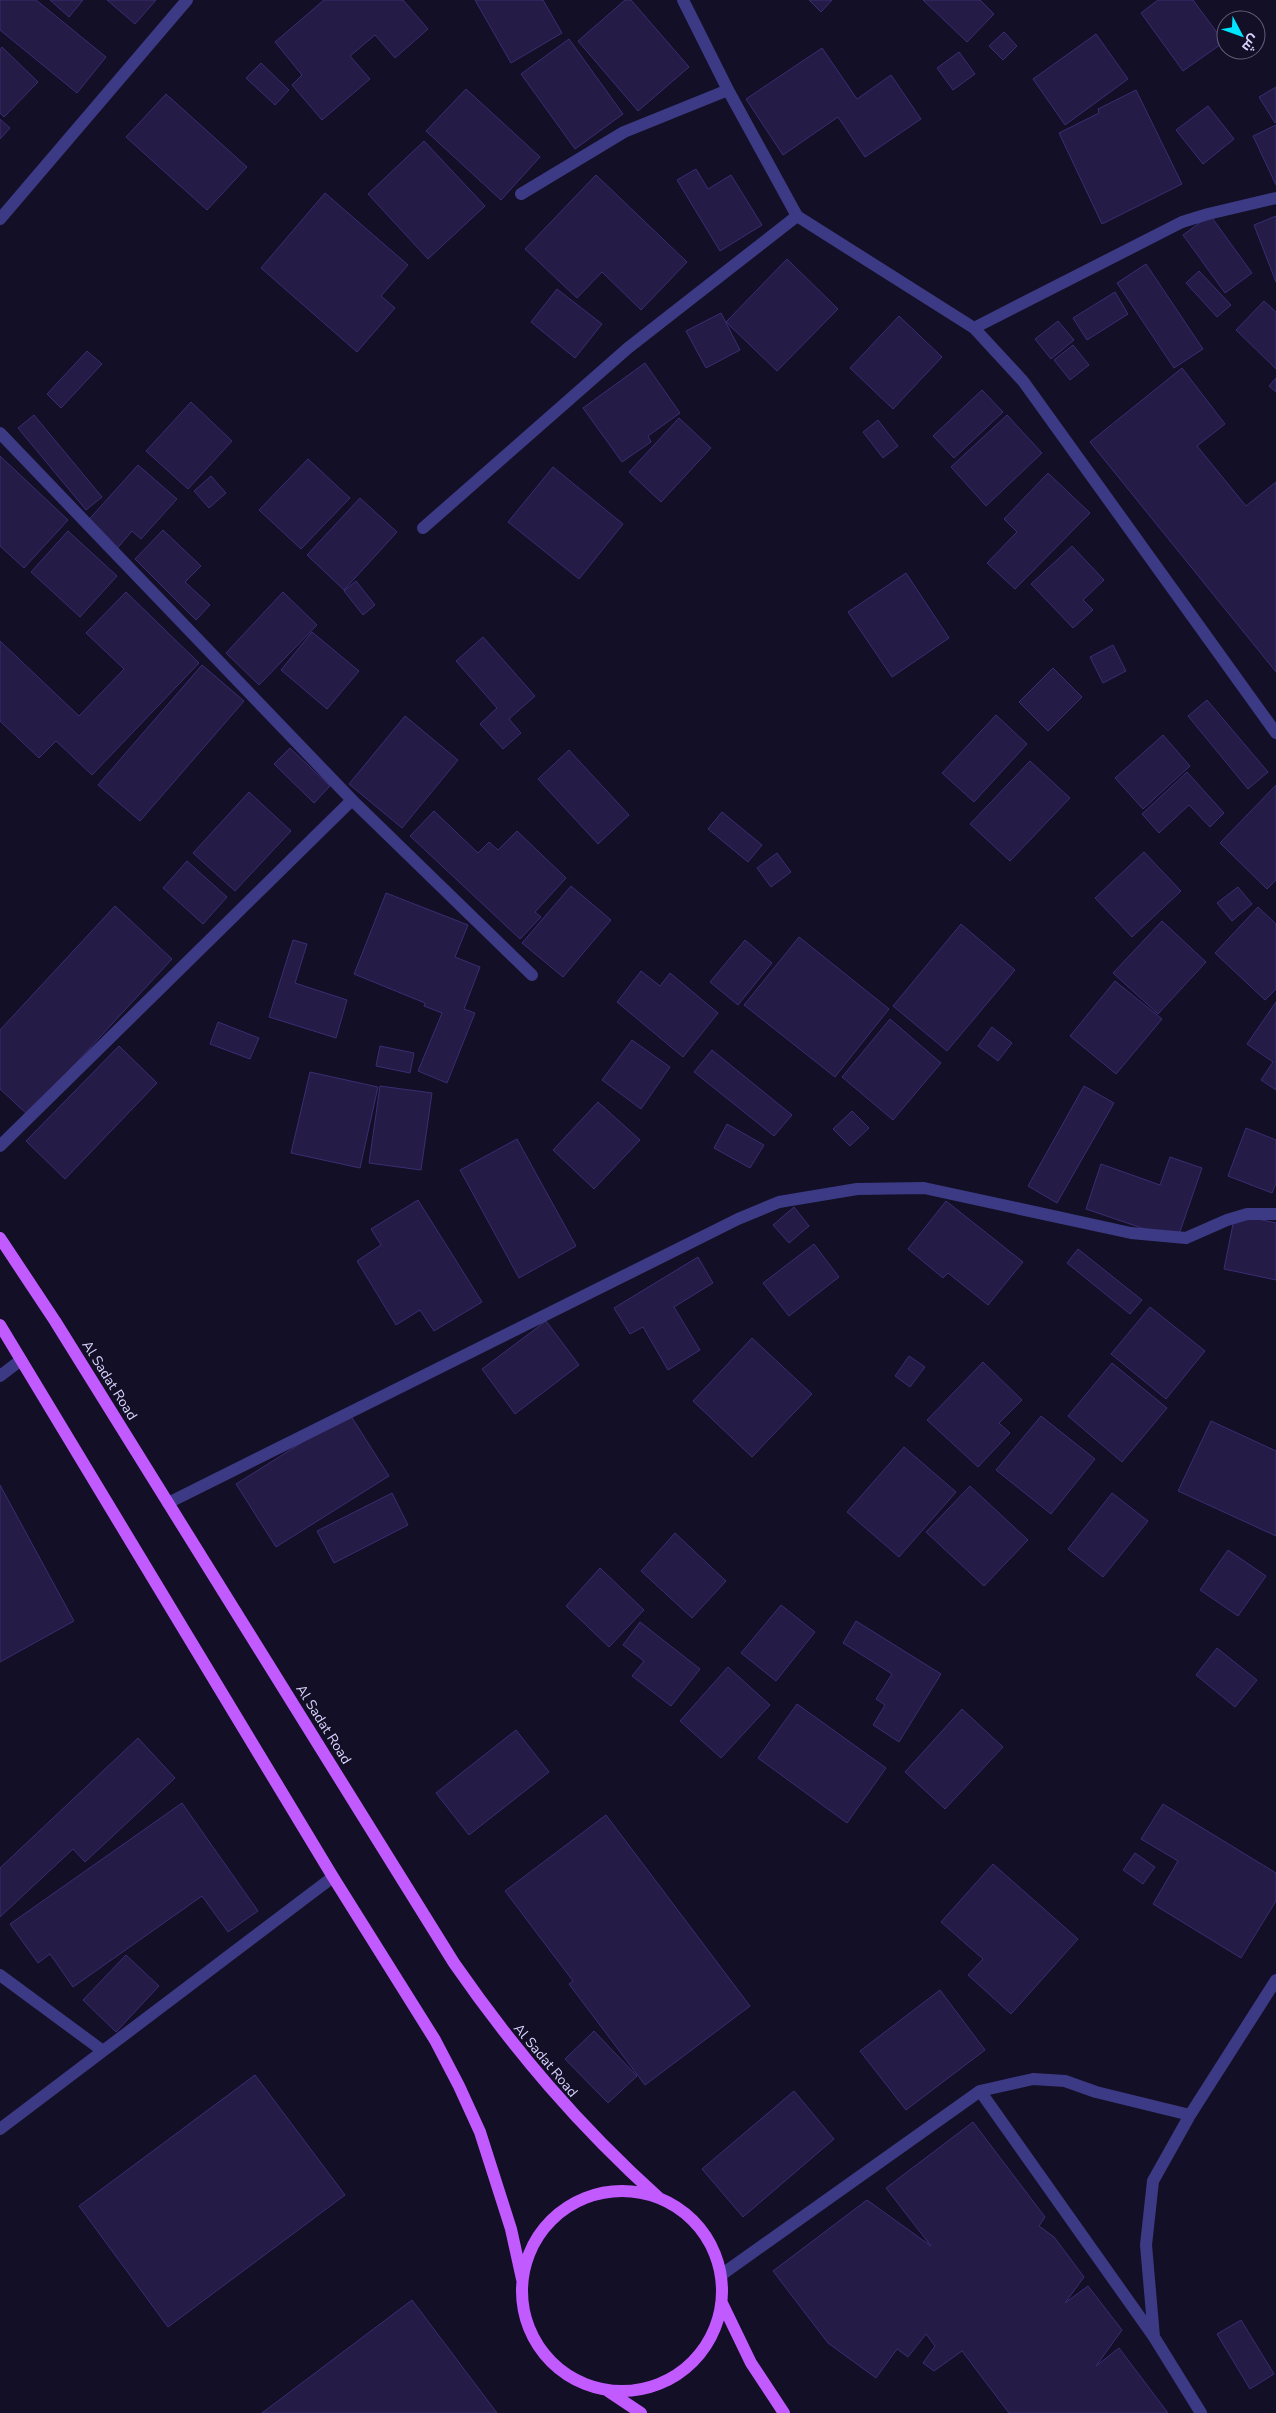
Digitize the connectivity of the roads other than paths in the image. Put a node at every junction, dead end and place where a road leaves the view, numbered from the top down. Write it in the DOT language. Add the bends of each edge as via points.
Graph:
graph roads {
  1 [pos="187,0"];
  2 [pos="683,0"];
  3 [pos="728,90"];
  4 [pos="521,194"];
  5 [pos="1276,198"];
  6 [pos="797,216"];
  7 [pos="0,219"];
  8 [pos="974,328"];
  9 [pos="0,433"];
  10 [pos="424,528"];
  11 [pos="1276,732"];
  12 [pos="352,800"];
  13 [pos="532,975"];
  14 [pos="0,1146"];
  15 [pos="1276,1214"];
  16 [pos="0,1238"];
  17 [pos="0,1325"];
  18 [pos="21,1360"];
  19 [pos="0,1376"];
  20 [pos="168,1503"];
  21 [pos="333,1877"];
  22 [pos="0,1975"];
  23 [pos="1276,1980"];
  24 [pos="103,2051"];
  25 [pos="980,2091"];
  26 [pos="1190,2115"];
  27 [pos="0,2129"];
  28 [pos="659,2198"];
  29 [pos="722,2276"];
  30 [pos="522,2279"];
  31 [pos="722,2302"];
  32 [pos="1154,2337"];
  33 [pos="608,2391"];
  34 [pos="641,2413"];
  35 [pos="784,2413"];
  36 [pos="1201,2413"];
  1 -- 7 [label="street"];
  2 -- 3 [label="street"];
  3 -- 4 [label="street" via="624,132"];
  3 -- 6 [label="street"];
  5 -- 8 [label="street" via="1182,222"];
  6 -- 8 [label="street"];
  6 -- 10 [label="street" via="628,348"];
  8 -- 11 [label="street" via="1022,381"];
  9 -- 12 [label="street"];
  12 -- 13 [label="street"];
  12 -- 14 [label="street"];
  15 -- 20 [label="street" via="1247,1214 1186,1238 1130,1234 924,1188 857,1189 779,1202 738,1219"];
  16 -- 20 [label="main road, Al Sadat Road" via="55,1320"];
  17 -- 18 [label="main road"];
  18 -- 19 [label="street"];
  18 -- 21 [label="main road"];
  20 -- 28 [label="main road, Al Sadat Road" via="454,1963 484,2006 583,2126"];
  21 -- 24 [label="street"];
  21 -- 30 [label="main road" via="431,2033 459,2086 497,2180 512,2229"];
  22 -- 24 [label="street"];
  23 -- 26 [label="street"];
  24 -- 27 [label="street"];
  25 -- 26 [label="street" via="1034,2079 1066,2081 1096,2092"];
  25 -- 29 [label="street"];
  25 -- 32 [label="street"];
  26 -- 32 [label="street" via="1153,2181 1146,2245"];
  28 -- 29 [label="main road" via="682,2210 701,2228 714,2250"];
  28 -- 30 [label="main road" via="634,2191 582,2198 560,2212 542,2231 529,2254"];
  29 -- 31 [label="main road"];
  30 -- 33 [label="main road" via="522,2305 529,2330 542,2353 560,2372 582,2384"];
  31 -- 33 [label="main road" via="707,2344 684,2371 661,2384 634,2391"];
  31 -- 35 [label="main road" via="751,2363"];
  32 -- 36 [label="street"];
  33 -- 34 [label="main road"];
}
